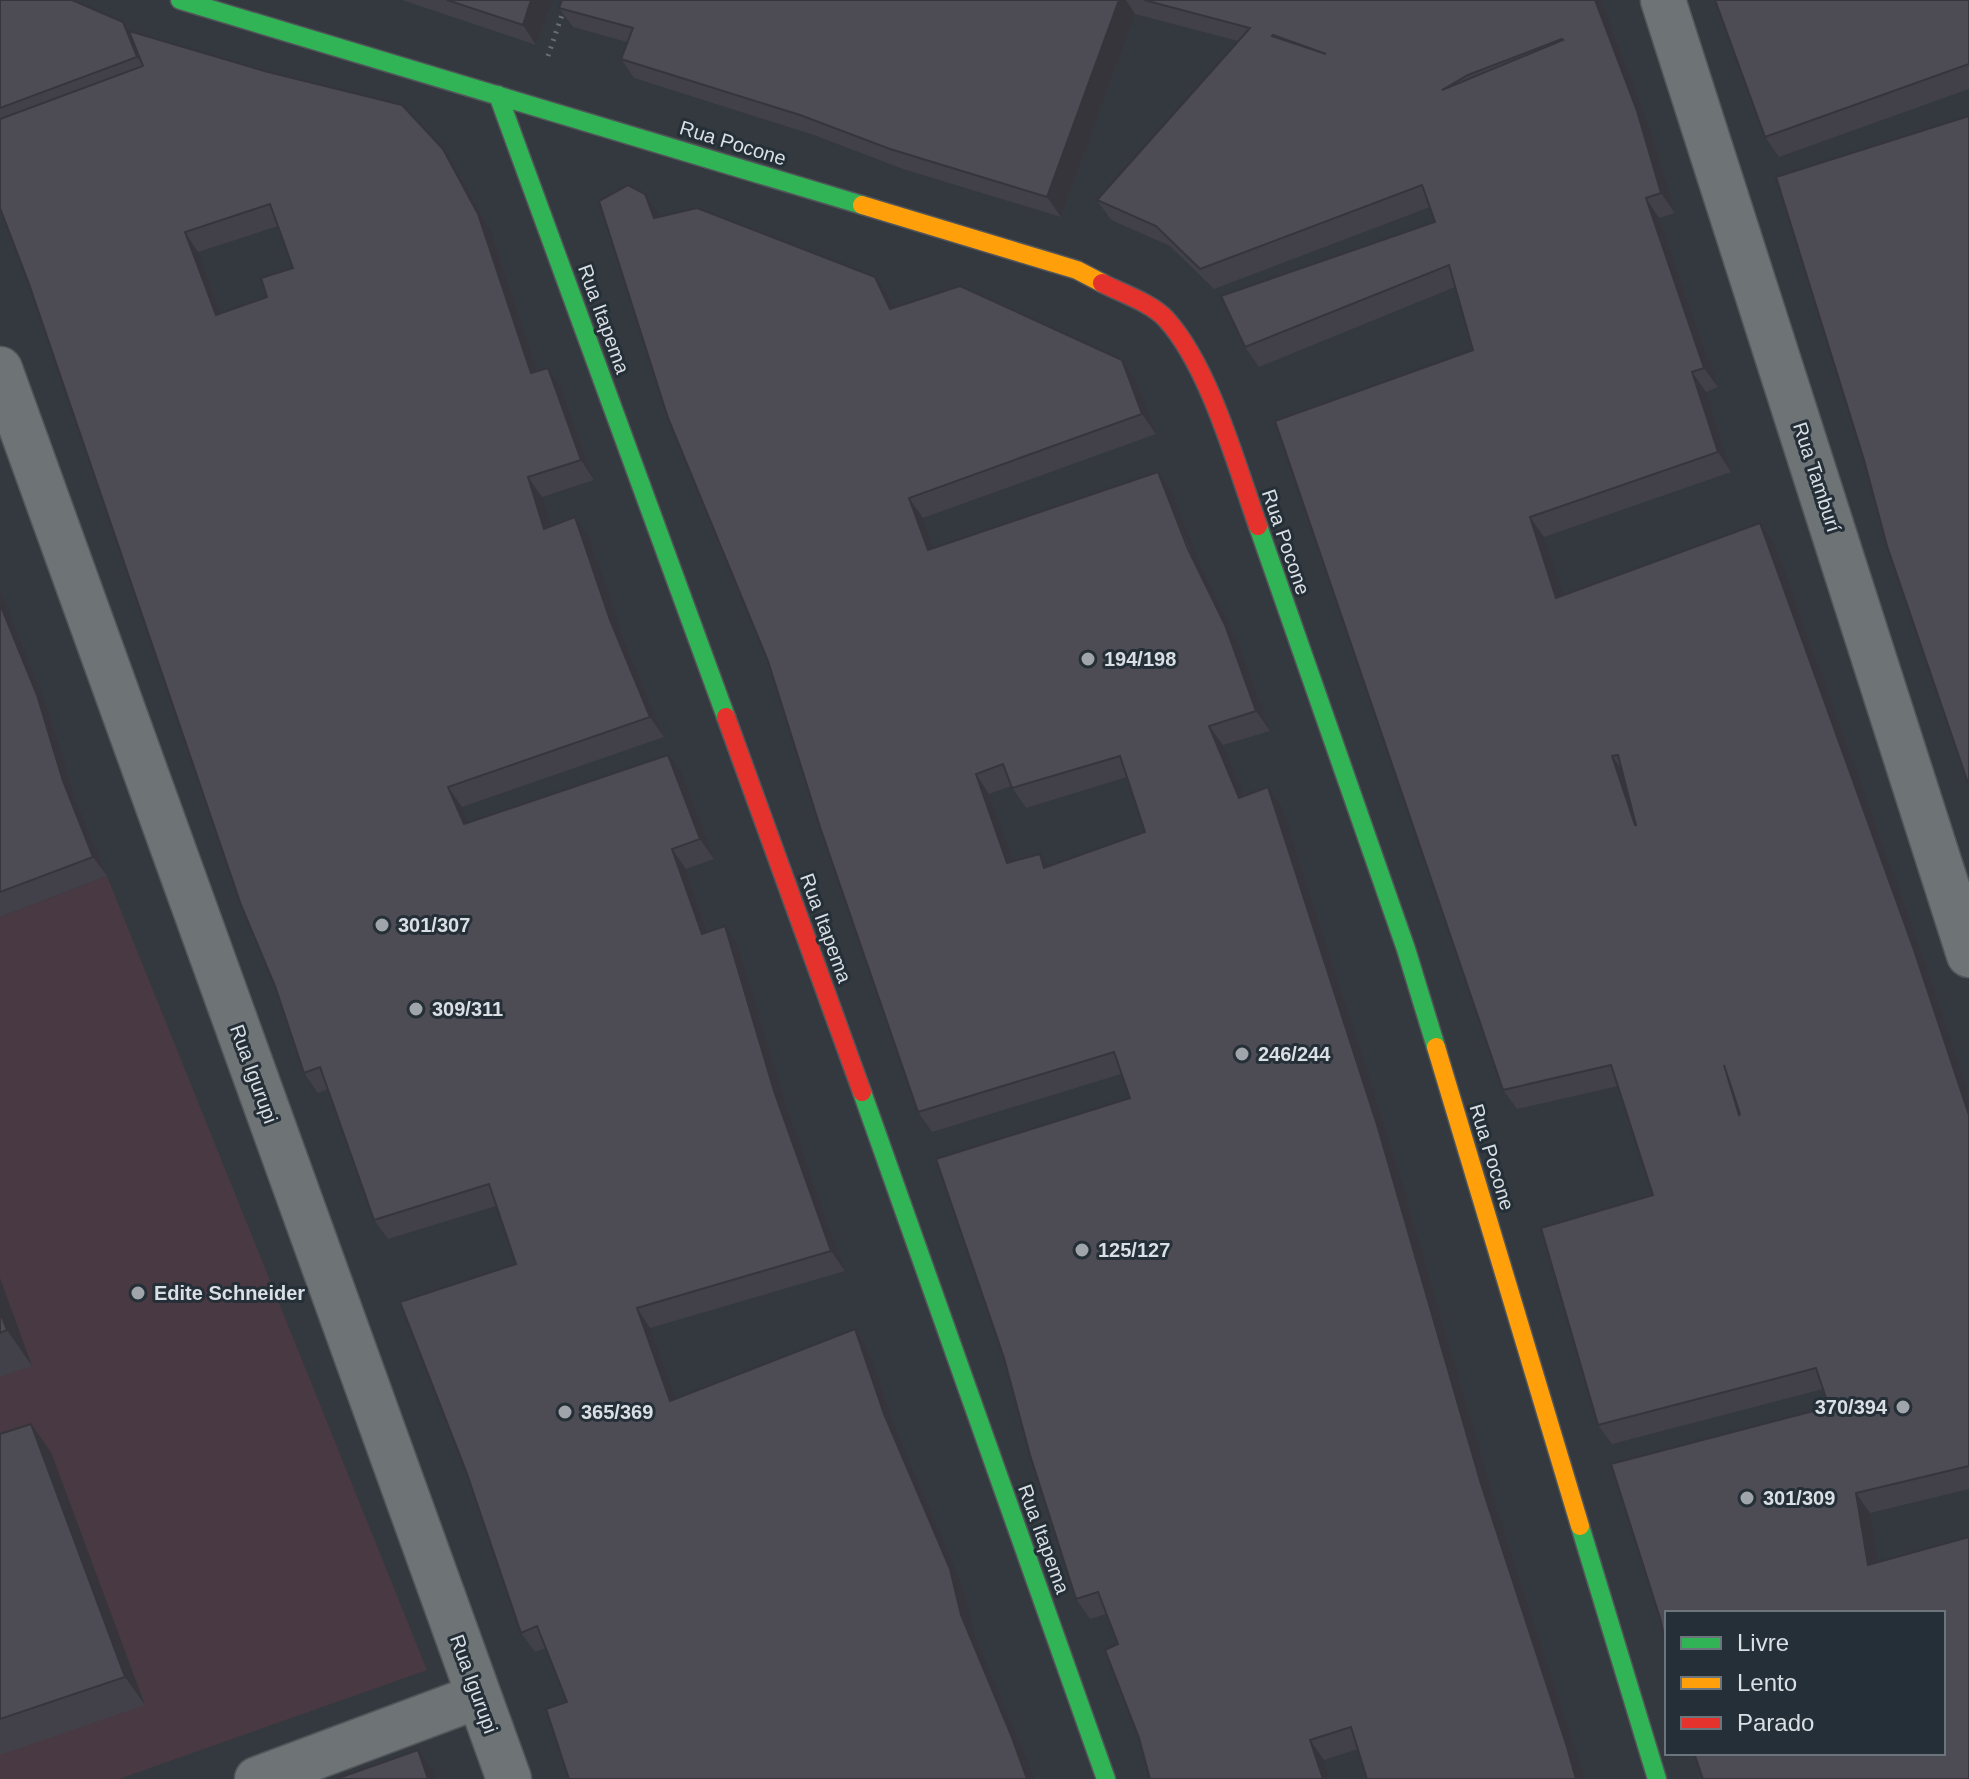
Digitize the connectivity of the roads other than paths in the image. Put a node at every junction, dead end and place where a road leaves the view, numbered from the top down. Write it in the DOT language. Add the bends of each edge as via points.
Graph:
graph roads {
  1 [pos="180,0"];
  2 [pos="1663,0"];
  3 [pos="498,95"];
  4 [pos="0,369"];
  5 [pos="1969,955"];
  6 [pos="479,1696"];
  7 [pos="257,1779"];
  8 [pos="509,1779"];
  9 [pos="1106,1779"];
  10 [pos="1657,1779"];
  1 -- 3 [label="street, Rua Pocone"];
  2 -- 5 [label="street, Rua Tamburí"];
  3 -- 9 [label="street, Rua Itapema" via="810,945"];
  3 -- 10 [label="street, Rua Pocone" via="1077,270 1164,316 1190,352 1230,447 1406,949"];
  4 -- 6 [label="street, Rua Igurupi"];
  6 -- 7 [label="street"];
  6 -- 8 [label="street, Rua Igurupi"];
}
